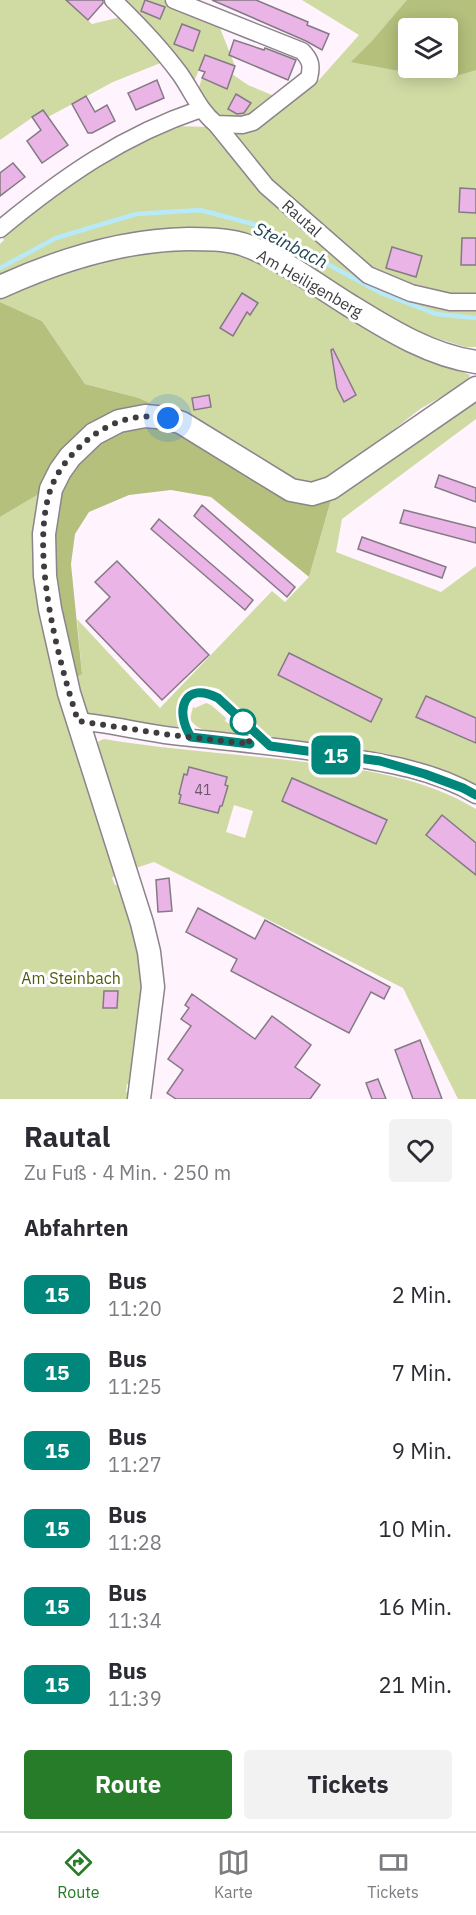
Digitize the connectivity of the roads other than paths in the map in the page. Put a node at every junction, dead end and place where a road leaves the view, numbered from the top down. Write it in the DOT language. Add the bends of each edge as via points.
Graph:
graph roads {
  1 [pos="113,0"];
  2 [pos="174,0"];
  3 [pos="201,108"];
  4 [pos="216,124"];
  5 [pos="0,229"];
  6 [pos="0,287"];
  7 [pos="476,302"];
  8 [pos="476,362"];
  9 [pos="476,388"];
  10 [pos="78,721"];
  11 [pos="476,795"];
  12 [pos="139,1099"];
  1 -- 3 [label="street" via="159,48"];
  2 -- 4 [label="street" via="302,51 309,58 312,68 306,81 253,122"];
  3 -- 4 [label="street"];
  3 -- 5 [label="street" via="119,144 68,175"];
  4 -- 7 [label="street, Rautal" via="266,186 368,274 411,293 450,302"];
  6 -- 8 [label="street, Am Heiligenberg" via="90,253 155,239 212,238 241,244 273,259 396,334 434,351"];
  9 -- 10 [label="street" via="331,488 312,494 291,490 168,418 132,417 106,427 84,442 51,489 44,534 50,609"];
  10 -- 11 [label="street" via="380,761"];
  10 -- 12 [label="street" via="149,952 153,987"];
}
